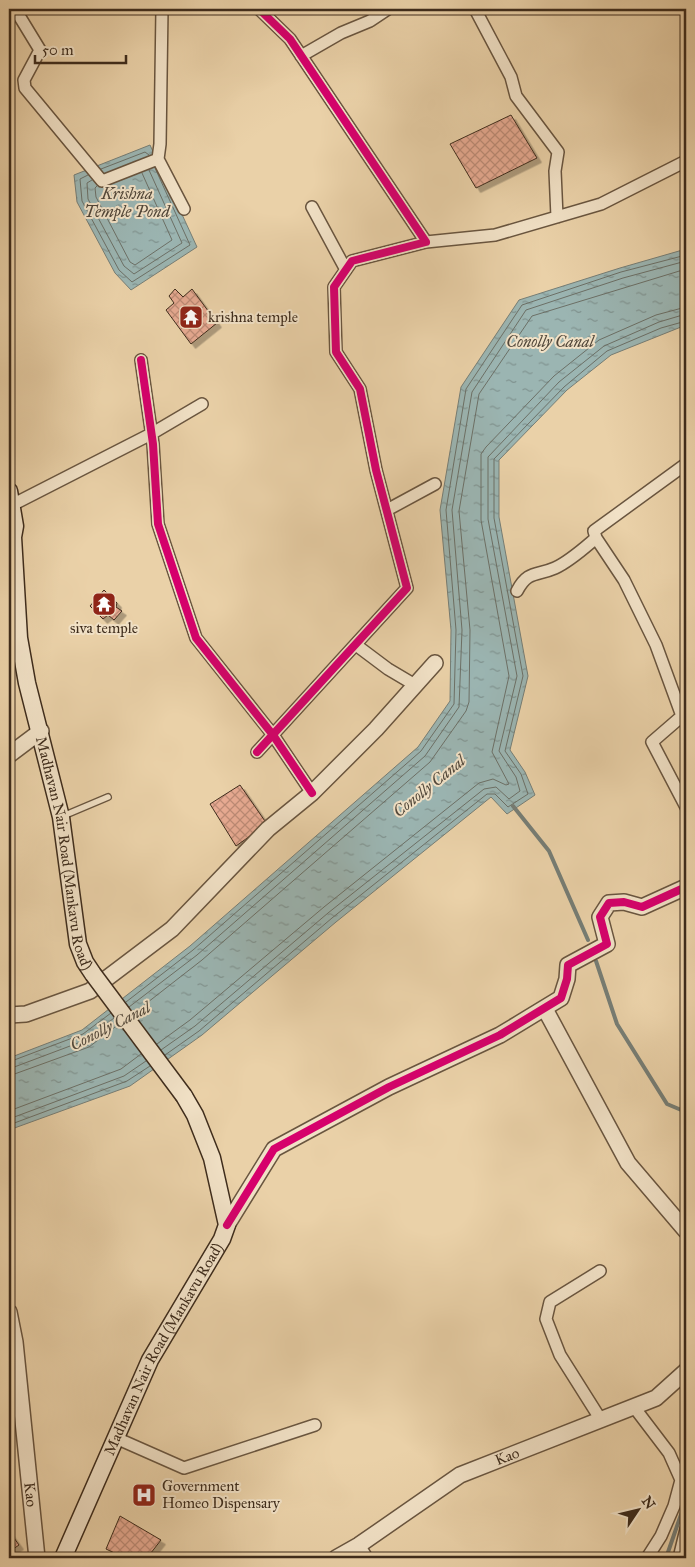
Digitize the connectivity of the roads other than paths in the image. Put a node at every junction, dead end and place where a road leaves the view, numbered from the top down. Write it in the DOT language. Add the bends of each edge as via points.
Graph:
graph roads {
  1 [pos="15,9"];
  2 [pos="162,9"];
  3 [pos="258,9"];
  4 [pos="388,9"];
  5 [pos="475,9"];
  6 [pos="301,56"];
  7 [pos="158,159"];
  8 [pos="686,161"];
  9 [pos="312,207"];
  10 [pos="184,208"];
  11 [pos="557,217"];
  12 [pos="426,242"];
  13 [pos="346,270"];
  14 [pos="141,360"];
  15 [pos="202,404"];
  16 [pos="151,434"];
  17 [pos="686,464"];
  18 [pos="435,484"];
  19 [pos="10,498"];
  20 [pos="387,510"];
  21 [pos="11,538"];
  22 [pos="596,538"];
  23 [pos="517,591"];
  24 [pos="356,645"];
  25 [pos="435,663"];
  26 [pos="415,685"];
  27 [pos="684,715"];
  28 [pos="41,732"];
  29 [pos="273,735"];
  30 [pos="257,752"];
  31 [pos="9,755"];
  32 [pos="312,793"];
  33 [pos="108,797"];
  34 [pos="686,807"];
  35 [pos="62,817"];
  36 [pos="686,887"];
  37 [pos="545,1009"];
  38 [pos="9,1015"];
  39 [pos="226,1225"];
  40 [pos="686,1231"];
  41 [pos="600,1271"];
  42 [pos="9,1312"];
  43 [pos="686,1371"];
  44 [pos="634,1407"];
  45 [pos="601,1420"];
  46 [pos="316,1425"];
  47 [pos="116,1438"];
  48 [pos="686,1529"];
  49 [pos="358,1546"];
  50 [pos="36,1558"];
  51 [pos="62,1558"];
  52 [pos="336,1558"];
  53 [pos="368,1558"];
  54 [pos="647,1558"];
  55 [pos="679,1558"];
  1 -- 7 [label="street" via="40,50 24,80 25,88 102,181"];
  2 -- 7 [label="street"];
  3 -- 6 [label="street" via="290,38"];
  4 -- 6 [label="street"];
  5 -- 11 [label="street" via="511,77 516,96 558,152 555,171"];
  6 -- 12 [label="street"];
  7 -- 10 [label="street"];
  8 -- 11 [label="street" via="601,204"];
  9 -- 13 [label="street"];
  11 -- 12 [label="street" via="494,235"];
  12 -- 13 [label="street" via="352,261"];
  13 -- 20 [label="street" via="334,287 336,352 360,389"];
  14 -- 16 [label="street"];
  15 -- 16 [label="street"];
  16 -- 19 [label="street"];
  16 -- 29 [label="street" via="158,524 196,638"];
  17 -- 22 [label="street" via="596,528"];
  18 -- 20 [label="street"];
  19 -- 21 [label="main road, Madhavan Nair Road (Mankavu Road)" via="15,526"];
  20 -- 24 [label="street" via="408,588"];
  21 -- 28 [label="main road, Madhavan Nair Road (Mankavu Road)" via="19,638"];
  22 -- 23 [label="street" via="554,569 523,579"];
  22 -- 27 [label="street" via="624,580 656,645"];
  24 -- 26 [label="street"];
  24 -- 29 [label="street"];
  25 -- 26 [label="street"];
  26 -- 32 [label="street"];
  27 -- 34 [label="street" via="652,742"];
  28 -- 31 [label="street"];
  28 -- 35 [label="main road, Madhavan Nair Road (Mankavu Road)"];
  29 -- 30 [label="street"];
  29 -- 32 [label="street"];
  32 -- 38 [label="street" via="268,829 172,928 90,991 26,1014"];
  33 -- 35 [label="lane"];
  35 -- 39 [label="main road, Madhavan Nair Road (Mankavu Road), bridge" via="78,944 85,962 195,1115 212,1158"];
  36 -- 37 [label="street" via="642,907 616,901 606,906 600,917 607,944 568,965 561,998"];
  37 -- 39 [label="street" via="484,1044 389,1088 274,1149"];
  37 -- 40 [label="street" via="628,1163"];
  39 -- 47 [label="main road, Madhavan Nair Road (Mankavu Road)" via="222,1239 150,1360"];
  41 -- 45 [label="street" via="550,1302 546,1319 560,1355"];
  42 -- 50 [label="street, Kao" via="16,1352"];
  43 -- 44 [label="street, Kao" via="656,1398"];
  44 -- 45 [label="street, Kao"];
  44 -- 54 [label="street" via="669,1453 681,1480 674,1506 653,1552"];
  45 -- 49 [label="street, Kao" via="460,1475"];
  46 -- 47 [label="street" via="184,1468"];
  47 -- 51 [label="main road, Madhavan Nair Road (Mankavu Road)"];
  48 -- 55 [label="street"];
  49 -- 52 [label="street, Kao"];
  49 -- 53 [label="street"];
}
